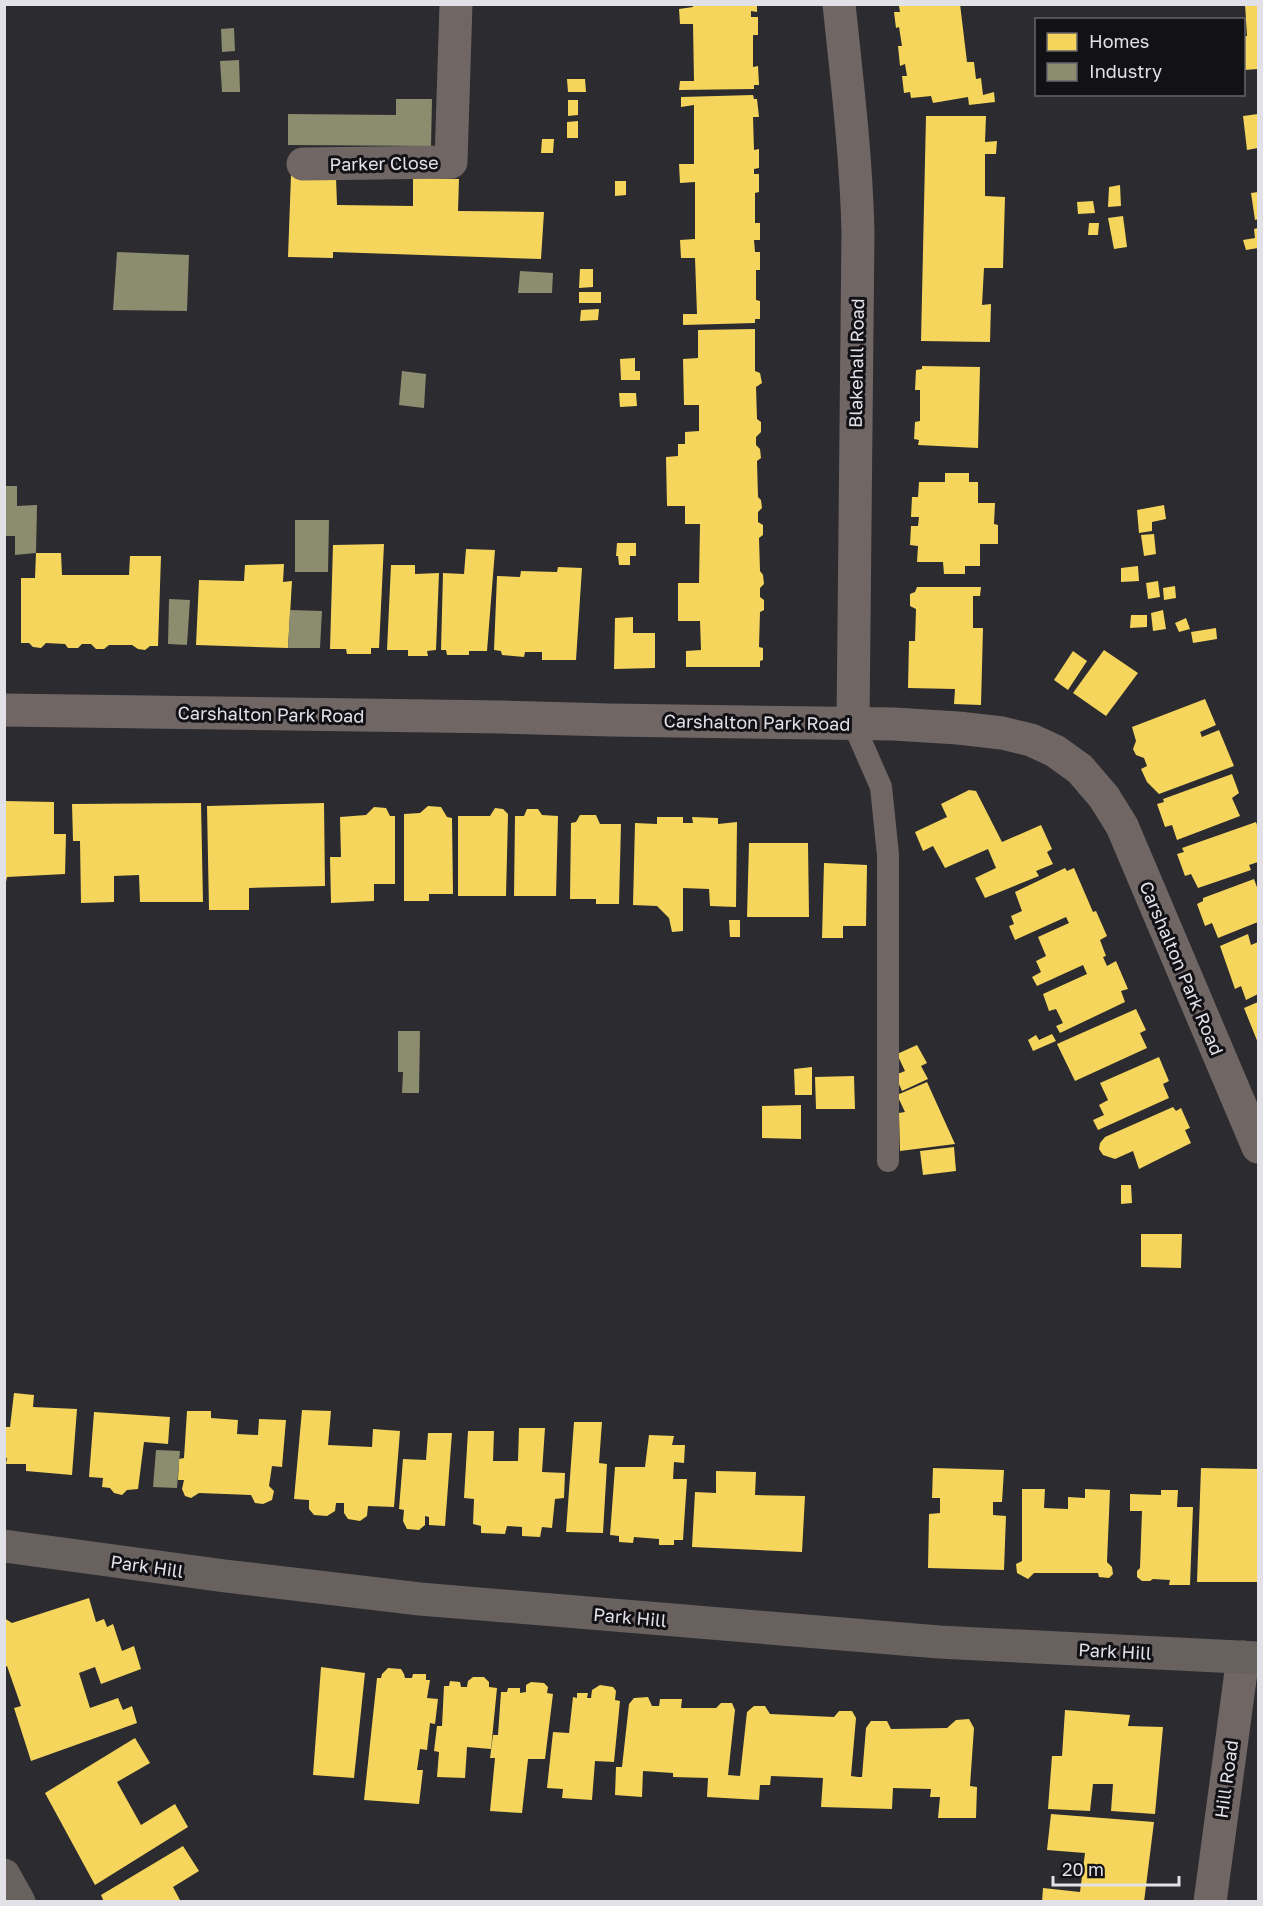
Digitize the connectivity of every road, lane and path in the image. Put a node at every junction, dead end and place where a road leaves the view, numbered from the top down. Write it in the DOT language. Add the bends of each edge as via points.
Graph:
graph roads {
  1 [pos="456,4"];
  2 [pos="839,4"];
  3 [pos="303,164"];
  4 [pos="4,710"];
  5 [pos="853,723"];
  6 [pos="1258,1147"];
  7 [pos="888,1161"];
  8 [pos="4,1546"];
  9 [pos="1251,1658"];
  10 [pos="4,1875"];
  11 [pos="19,1902"];
  12 [pos="1210,1902"];
  1 -- 3 [label="street, Parker Close" via="451,162"];
  2 -- 5 [label="street, Blakehall Road" via="853,131 858,231"];
  4 -- 5 [label="street, Carshalton Park Road"];
  5 -- 6 [label="street, Carshalton Park Road" via="1002,733 1055,751 1080,769 1104,796 1122,826"];
  5 -- 7 [label="lane" via="881,787 888,855"];
  8 -- 9 [label="main road, Park Hill" via="420,1599 939,1642"];
  9 -- 12 [label="street, Hill Road"];
  10 -- 11 [label="main road"];
}
